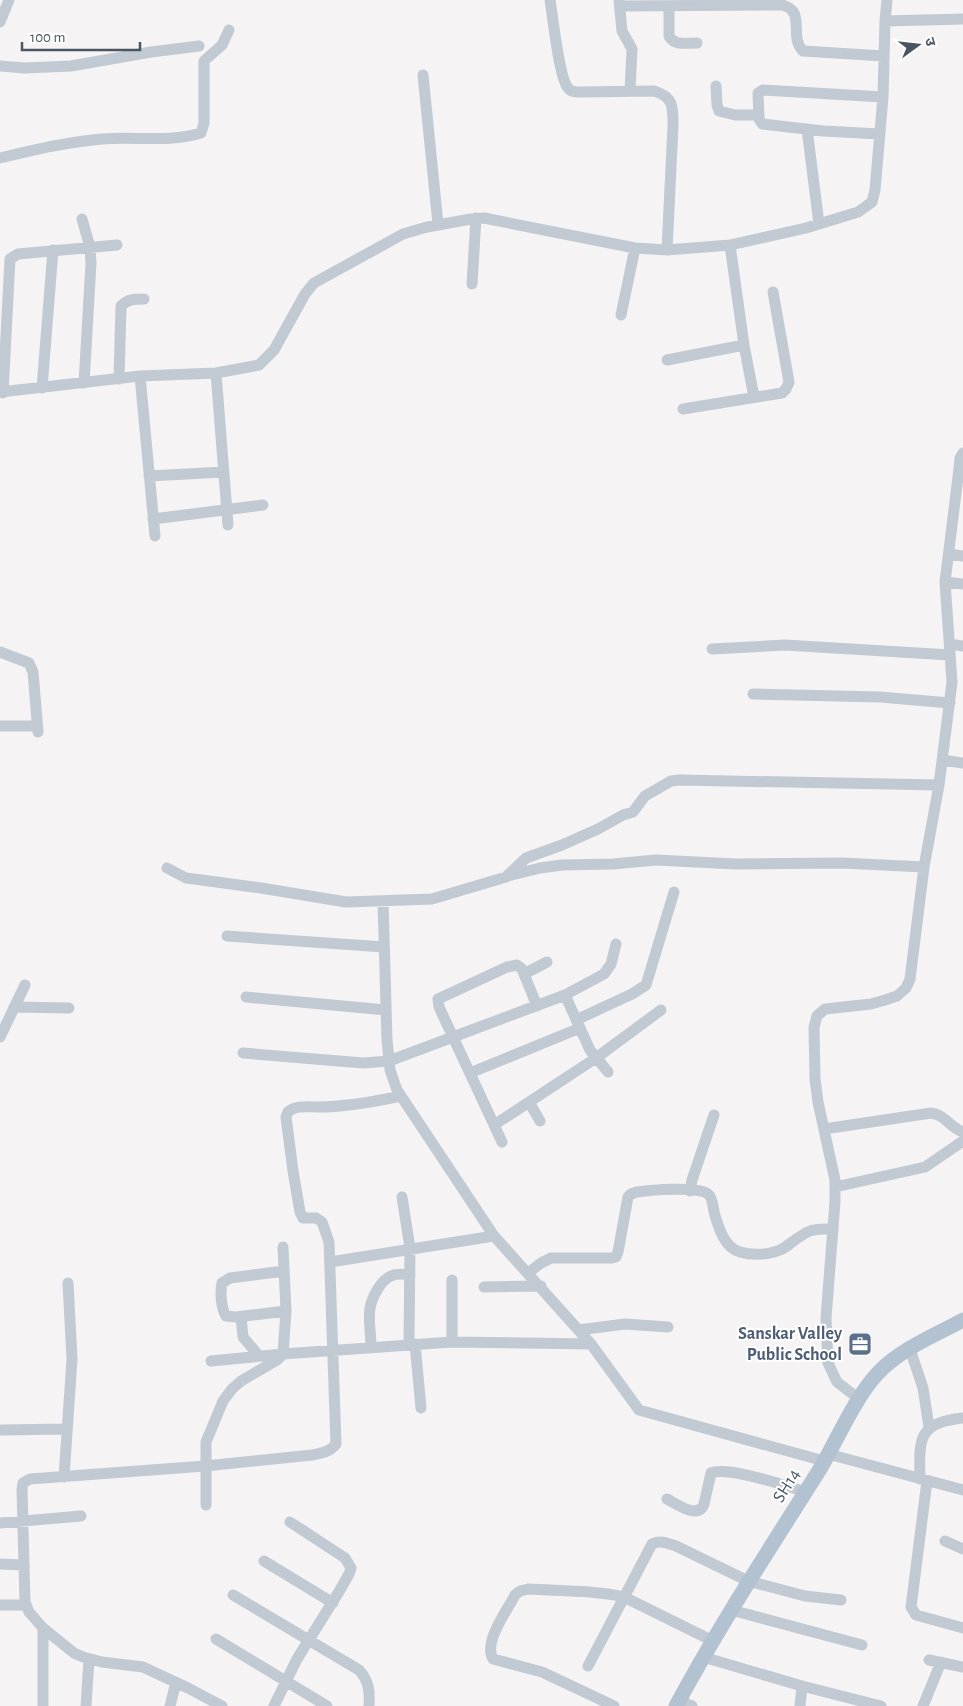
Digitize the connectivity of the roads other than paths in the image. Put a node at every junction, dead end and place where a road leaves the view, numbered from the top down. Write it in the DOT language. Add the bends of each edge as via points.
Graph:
graph roads {
  1 [pos="9,0"];
  2 [pos="550,0"];
  3 [pos="888,0"];
  4 [pos="619,3"];
  5 [pos="669,6"];
  6 [pos="963,19"];
  7 [pos="885,21"];
  8 [pos="0,22"];
  9 [pos="229,30"];
  10 [pos="697,43"];
  11 [pos="199,46"];
  12 [pos="884,56"];
  13 [pos="0,66"];
  14 [pos="423,75"];
  15 [pos="716,86"];
  16 [pos="630,91"];
  17 [pos="883,98"];
  18 [pos="759,115"];
  19 [pos="807,129"];
  20 [pos="880,134"];
  21 [pos="0,158"];
  22 [pos="476,218"];
  23 [pos="82,219"];
  24 [pos="438,224"];
  25 [pos="819,224"];
  26 [pos="117,245"];
  27 [pos="730,246"];
  28 [pos="90,247"];
  29 [pos="635,248"];
  30 [pos="53,250"];
  31 [pos="667,250"];
  32 [pos="472,284"];
  33 [pos="773,292"];
  34 [pos="144,299"];
  35 [pos="621,315"];
  36 [pos="744,345"];
  37 [pos="668,360"];
  38 [pos="216,373"];
  39 [pos="140,376"];
  40 [pos="119,379"];
  41 [pos="84,383"];
  42 [pos="42,388"];
  43 [pos="1,392"];
  44 [pos="754,397"];
  45 [pos="683,409"];
  46 [pos="963,453"];
  47 [pos="224,472"];
  48 [pos="149,476"];
  49 [pos="263,505"];
  50 [pos="226,510"];
  51 [pos="153,519"];
  52 [pos="228,525"];
  53 [pos="155,536"];
  54 [pos="949,554"];
  55 [pos="963,556"];
  56 [pos="945,582"];
  57 [pos="963,584"];
  58 [pos="963,646"];
  59 [pos="712,649"];
  60 [pos="950,650"];
  61 [pos="0,652"];
  62 [pos="958,683"];
  63 [pos="753,694"];
  64 [pos="950,703"];
  65 [pos="0,726"];
  66 [pos="942,760"];
  67 [pos="963,763"];
  68 [pos="939,785"];
  69 [pos="924,867"];
  70 [pos="166,868"];
  71 [pos="506,876"];
  72 [pos="674,892"];
  73 [pos="383,901"];
  74 [pos="227,936"];
  75 [pos="616,944"];
  76 [pos="384,947"];
  77 [pos="547,962"];
  78 [pos="524,974"];
  79 [pos="25,985"];
  80 [pos="565,995"];
  81 [pos="246,997"];
  82 [pos="537,1006"];
  83 [pos="14,1008"];
  84 [pos="69,1008"];
  85 [pos="386,1010"];
  86 [pos="660,1010"];
  87 [pos="578,1024"];
  88 [pos="453,1037"];
  89 [pos="0,1038"];
  90 [pos="242,1053"];
  91 [pos="596,1058"];
  92 [pos="389,1061"];
  93 [pos="608,1072"];
  94 [pos="470,1073"];
  95 [pos="401,1096"];
  96 [pos="529,1102"];
  97 [pos="714,1115"];
  98 [pos="540,1121"];
  99 [pos="494,1125"];
  100 [pos="824,1129"];
  101 [pos="963,1132"];
  102 [pos="963,1141"];
  103 [pos="502,1142"];
  104 [pos="835,1187"];
  105 [pos="690,1191"];
  106 [pos="402,1197"];
  107 [pos="832,1228"];
  108 [pos="494,1236"];
  109 [pos="283,1247"];
  110 [pos="410,1248"];
  111 [pos="330,1262"];
  112 [pos="284,1271"];
  113 [pos="528,1272"];
  114 [pos="410,1274"];
  115 [pos="452,1280"];
  116 [pos="68,1283"];
  117 [pos="541,1286"];
  118 [pos="484,1287"];
  119 [pos="286,1311"];
  120 [pos="241,1317"];
  121 [pos="963,1320"];
  122 [pos="668,1327"];
  123 [pos="578,1330"];
  124 [pos="452,1342"];
  125 [pos="412,1344"];
  126 [pos="591,1344"];
  127 [pos="371,1347"];
  128 [pos="910,1349"];
  129 [pos="333,1350"];
  130 [pos="283,1354"];
  131 [pos="259,1356"];
  132 [pos="211,1361"];
  133 [pos="859,1399"];
  134 [pos="421,1408"];
  135 [pos="963,1418"];
  136 [pos="929,1427"];
  137 [pos="66,1429"];
  138 [pos="0,1430"];
  139 [pos="826,1458"];
  140 [pos="205,1466"];
  141 [pos="64,1476"];
  142 [pos="924,1480"];
  143 [pos="963,1490"];
  144 [pos="806,1492"];
  145 [pos="667,1499"];
  146 [pos="206,1506"];
  147 [pos="81,1516"];
  148 [pos="22,1522"];
  149 [pos="290,1522"];
  150 [pos="0,1523"];
  151 [pos="945,1541"];
  152 [pos="963,1549"];
  153 [pos="264,1561"];
  154 [pos="0,1564"];
  155 [pos="24,1565"];
  156 [pos="748,1581"];
  157 [pos="233,1595"];
  158 [pos="624,1597"];
  159 [pos="841,1600"];
  160 [pos="332,1603"];
  161 [pos="0,1604"];
  162 [pos="26,1605"];
  163 [pos="731,1610"];
  164 [pos="43,1628"];
  165 [pos="963,1628"];
  166 [pos="216,1639"];
  167 [pos="713,1640"];
  168 [pos="309,1641"];
  169 [pos="862,1645"];
  170 [pos="703,1657"];
  171 [pos="89,1659"];
  172 [pos="588,1666"];
  173 [pos="963,1667"];
  174 [pos="286,1681"];
  175 [pos="176,1682"];
  176 [pos="802,1686"];
  177 [pos="682,1704"];
  178 [pos="43,1706"];
  179 [pos="86,1706"];
  180 [pos="170,1706"];
  181 [pos="222,1706"];
  182 [pos="274,1706"];
  183 [pos="327,1706"];
  184 [pos="369,1706"];
  185 [pos="614,1706"];
  186 [pos="800,1706"];
  187 [pos="881,1706"];
  188 [pos="923,1706"];
  1 -- 8 [label="street"];
  2 -- 16 [label="street" via="564,81 568,88 579,92"];
  3 -- 7 [label="street"];
  4 -- 5 [label="street"];
  4 -- 16 [label="street" via="622,31 632,49"];
  5 -- 10 [label="street" via="671,40"];
  5 -- 12 [label="street" via="782,4 795,14 796,41 803,51"];
  6 -- 7 [label="street"];
  7 -- 12 [label="street"];
  9 -- 21 [label="street" via="222,45 204,62 204,123 201,133 158,139 103,138"];
  11 -- 13 [label="street" via="71,66"];
  12 -- 17 [label="street"];
  14 -- 24 [label="street"];
  15 -- 18 [label="street" via="719,111"];
  16 -- 31 [label="street" via="663,94 670,100 673,112"];
  17 -- 18 [label="street" via="763,90 758,93"];
  17 -- 20 [label="street"];
  18 -- 19 [label="street" via="760,122 767,126"];
  19 -- 20 [label="street"];
  19 -- 25 [label="street"];
  20 -- 25 [label="street" via="872,202 858,212"];
  22 -- 24 [label="street"];
  22 -- 29 [label="street"];
  22 -- 32 [label="street"];
  23 -- 28 [label="street"];
  24 -- 38 [label="street" via="403,234 314,283 267,358 259,365"];
  25 -- 27 [label="street"];
  26 -- 28 [label="street"];
  27 -- 31 [label="street"];
  27 -- 36 [label="street"];
  28 -- 30 [label="street"];
  28 -- 41 [label="street"];
  29 -- 31 [label="street"];
  29 -- 35 [label="street"];
  30 -- 42 [label="street"];
  30 -- 43 [label="street" via="18,254 10,259"];
  33 -- 44 [label="street" via="789,382 782,392"];
  34 -- 40 [label="street" via="131,299 121,306"];
  36 -- 37 [label="street"];
  36 -- 44 [label="street"];
  38 -- 39 [label="street"];
  38 -- 47 [label="street"];
  39 -- 40 [label="street"];
  39 -- 48 [label="street"];
  40 -- 41 [label="street"];
  41 -- 42 [label="street"];
  42 -- 43 [label="street"];
  44 -- 45 [label="street"];
  46 -- 54 [label="street"];
  47 -- 48 [label="street"];
  47 -- 50 [label="street"];
  48 -- 51 [label="street"];
  49 -- 50 [label="street"];
  50 -- 51 [label="street"];
  50 -- 52 [label="street"];
  51 -- 53 [label="street"];
  54 -- 55 [label="street"];
  54 -- 56 [label="street"];
  56 -- 57 [label="street"];
  56 -- 60 [label="street"];
  58 -- 60 [label="street"];
  59 -- 60 [label="street" via="785,645"];
  60 -- 62 [label="street"];
  61 -- 65 [label="street" via="29,663 33,672 37,730"];
  62 -- 64 [label="street"];
  63 -- 64 [label="street" via="880,697"];
  64 -- 66 [label="street"];
  66 -- 67 [label="street"];
  66 -- 68 [label="street"];
  68 -- 69 [label="street"];
  68 -- 71 [label="street" via="671,781 645,796 633,812 526,858"];
  69 -- 71 [label="street" via="656,860 562,865"];
  69 -- 100 [label="street" via="910,979 906,988 885,1000 825,1009 817,1016 814,1026 816,1079"];
  70 -- 73 [label="street" via="186,878 346,902"];
  71 -- 73 [label="street" via="432,898"];
  72 -- 87 [label="street" via="646,985"];
  73 -- 76 [label="street"];
  74 -- 76 [label="street"];
  75 -- 80 [label="street" via="608,970"];
  76 -- 85 [label="street"];
  77 -- 78 [label="street"];
  78 -- 82 [label="street"];
  78 -- 88 [label="street" via="521,966 513,965 438,998"];
  79 -- 83 [label="street"];
  80 -- 82 [label="street"];
  80 -- 87 [label="street"];
  81 -- 85 [label="street"];
  82 -- 88 [label="street"];
  83 -- 84 [label="street"];
  83 -- 89 [label="street"];
  85 -- 92 [label="street"];
  86 -- 91 [label="street"];
  87 -- 91 [label="street"];
  87 -- 94 [label="street"];
  88 -- 92 [label="street"];
  88 -- 94 [label="street"];
  90 -- 92 [label="street" via="363,1063"];
  91 -- 93 [label="street"];
  91 -- 96 [label="street"];
  92 -- 95 [label="street"];
  94 -- 99 [label="street"];
  95 -- 108 [label="street"];
  95 -- 111 [label="street" via="357,1105 292,1108 288,1112 286,1117 300,1212 303,1218 316,1218 322,1222 330,1242"];
  96 -- 98 [label="street"];
  96 -- 99 [label="street"];
  97 -- 105 [label="street"];
  99 -- 103 [label="street"];
  100 -- 101 [label="street" via="931,1113 940,1114"];
  100 -- 104 [label="street"];
  102 -- 104 [label="street" via="924,1167"];
  104 -- 107 [label="street"];
  105 -- 107 [label="street" via="709,1195 724,1239 738,1252 774,1252 812,1230"];
  105 -- 113 [label="street" via="631,1194 616,1257 551,1258"];
  106 -- 110 [label="street"];
  107 -- 133 [label="street" via="826,1318 828,1363 837,1382"];
  108 -- 110 [label="street"];
  108 -- 113 [label="street"];
  109 -- 112 [label="street"];
  110 -- 111 [label="street"];
  110 -- 114 [label="street"];
  111 -- 129 [label="street"];
  112 -- 119 [label="street"];
  112 -- 120 [label="street" via="235,1276 222,1283 224,1313 231,1318"];
  113 -- 117 [label="street"];
  114 -- 125 [label="street"];
  114 -- 127 [label="street" via="392,1275 376,1292 370,1307"];
  115 -- 124 [label="street"];
  116 -- 137 [label="street" via="72,1359"];
  117 -- 118 [label="street"];
  117 -- 123 [label="street"];
  119 -- 120 [label="street"];
  119 -- 130 [label="street"];
  120 -- 131 [label="street" via="243,1337"];
  121 -- 128 [label="main road, SH14 / SH14"];
  122 -- 123 [label="street" via="625,1324"];
  123 -- 126 [label="street"];
  124 -- 125 [label="street"];
  124 -- 126 [label="street"];
  125 -- 127 [label="street"];
  125 -- 134 [label="street"];
  126 -- 139 [label="street" via="639,1410"];
  127 -- 129 [label="street"];
  128 -- 133 [label="main road, SH14 / SH14" via="877,1374"];
  128 -- 136 [label="street" via="923,1388"];
  129 -- 130 [label="street"];
  129 -- 140 [label="street" via="336,1444 333,1448 312,1455"];
  130 -- 131 [label="street"];
  130 -- 140 [label="street" via="241,1381 223,1401 206,1442"];
  131 -- 132 [label="street"];
  133 -- 139 [label="main road, SH14 / SH14"];
  135 -- 136 [label="street" via="940,1421"];
  136 -- 142 [label="street" via="921,1442"];
  137 -- 138 [label="street"];
  137 -- 141 [label="street"];
  139 -- 142 [label="street"];
  139 -- 144 [label="main road, SH14 / SH14"];
  140 -- 141 [label="street"];
  140 -- 146 [label="street"];
  141 -- 148 [label="street" via="30,1479 23,1483"];
  142 -- 143 [label="street"];
  142 -- 165 [label="street" via="912,1607 916,1614"];
  144 -- 145 [label="street" via="721,1471 711,1473 702,1508 698,1511"];
  144 -- 156 [label="main road, SH14 / SH14"];
  147 -- 148 [label="street"];
  148 -- 150 [label="street"];
  148 -- 155 [label="street"];
  149 -- 160 [label="street" via="349,1562 349,1574"];
  151 -- 152 [label="street"];
  153 -- 160 [label="street"];
  154 -- 155 [label="street"];
  155 -- 162 [label="street"];
  156 -- 158 [label="street" via="676,1546 658,1541 652,1544"];
  156 -- 159 [label="street" via="805,1596"];
  156 -- 163 [label="main road, SH14 / SH14"];
  157 -- 168 [label="street"];
  158 -- 167 [label="street"];
  158 -- 172 [label="street"];
  158 -- 185 [label="street" via="520,1591 494,1634 490,1648 493,1659 542,1672"];
  160 -- 168 [label="street"];
  161 -- 162 [label="street"];
  162 -- 164 [label="street"];
  163 -- 167 [label="main road, SH14 / SH14"];
  163 -- 169 [label="street"];
  164 -- 171 [label="street" via="74,1653"];
  164 -- 178 [label="street"];
  166 -- 174 [label="street"];
  167 -- 170 [label="main road, SH14 / SH14"];
  168 -- 174 [label="street"];
  168 -- 184 [label="street" via="359,1670 369,1686"];
  170 -- 176 [label="street"];
  170 -- 177 [label="main road, SH14 / SH14"];
  171 -- 175 [label="street" via="143,1667"];
  171 -- 179 [label="street"];
  173 -- 188 [label="street" via="935,1661"];
  174 -- 182 [label="street"];
  174 -- 183 [label="street"];
  175 -- 180 [label="street"];
  175 -- 181 [label="street"];
  176 -- 186 [label="street"];
  176 -- 187 [label="street"];
}
